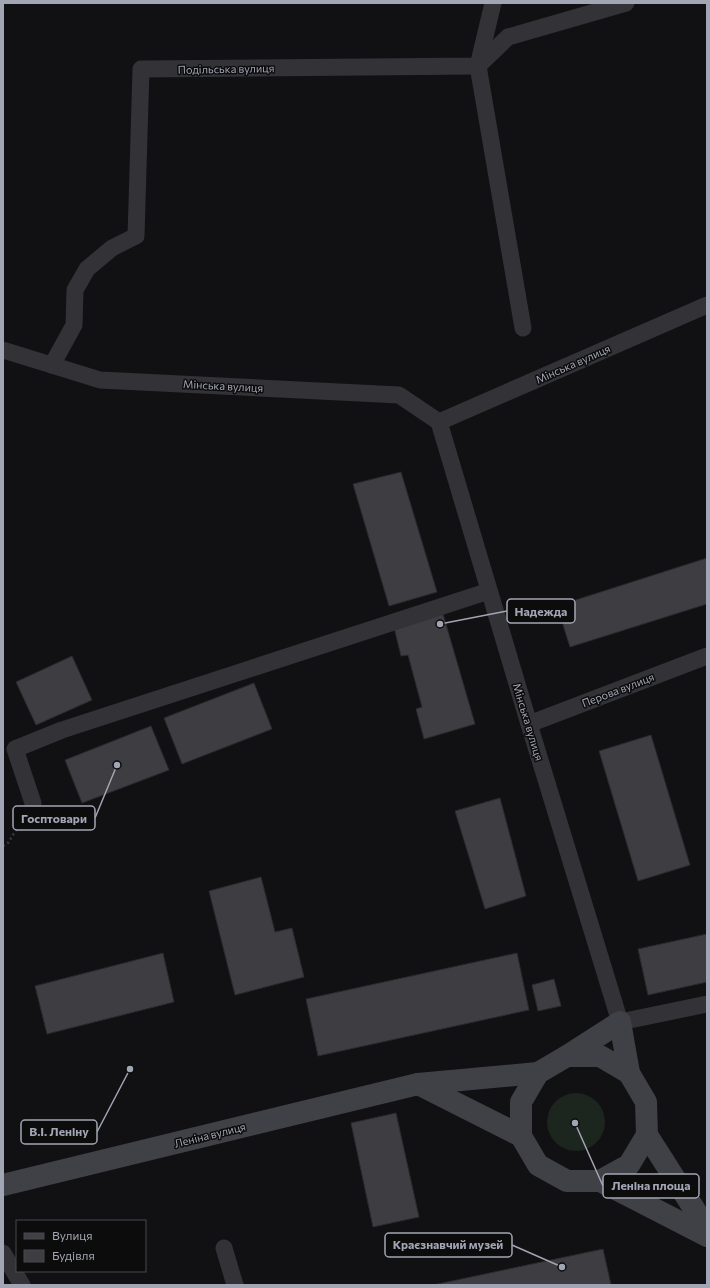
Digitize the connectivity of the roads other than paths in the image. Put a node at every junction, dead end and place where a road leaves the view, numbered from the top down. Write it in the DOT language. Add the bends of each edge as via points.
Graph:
graph roads {
  1 [pos="493,3"];
  2 [pos="626,3"];
  3 [pos="478,66"];
  4 [pos="707,305"];
  5 [pos="523,328"];
  6 [pos="3,350"];
  7 [pos="52,365"];
  8 [pos="439,422"];
  9 [pos="489,591"];
  10 [pos="707,656"];
  11 [pos="528,724"];
  12 [pos="33,803"];
  13 [pos="707,1004"];
  14 [pos="620,1022"];
  15 [pos="566,1056"];
  16 [pos="538,1073"];
  17 [pos="629,1073"];
  18 [pos="418,1084"];
  19 [pos="647,1135"];
  20 [pos="521,1136"];
  21 [pos="600,1181"];
  22 [pos="3,1185"];
  23 [pos="707,1229"];
  24 [pos="707,1236"];
  25 [pos="224,1248"];
  26 [pos="3,1253"];
  27 [pos="22,1285"];
  28 [pos="235,1285"];
  1 -- 3 [label="street"];
  2 -- 3 [label="street" via="508,37"];
  3 -- 5 [label="street"];
  3 -- 7 [label="street, Подільська вулиця" via="141,69 136,236 112,248 87,269 76,290 74,325"];
  4 -- 8 [label="street, Мінська вулиця"];
  6 -- 7 [label="street, Мінська вулиця"];
  7 -- 8 [label="street, Мінська вулиця" via="100,380 399,395"];
  8 -- 9 [label="street, Мінська вулиця"];
  9 -- 11 [label="street, Мінська вулиця"];
  9 -- 12 [label="street" via="62,730 16,749"];
  10 -- 11 [label="street, Перова вулиця"];
  11 -- 14 [label="street, Мінська вулиця"];
  13 -- 14 [label="street"];
  14 -- 15 [label="street"];
  14 -- 17 [label="street"];
  15 -- 16 [label="street"];
  15 -- 17 [label="street" via="600,1056"];
  16 -- 18 [label="street, Леніна вулиця"];
  16 -- 20 [label="street" via="521,1102"];
  17 -- 19 [label="street" via="646,1102"];
  18 -- 20 [label="street"];
  18 -- 22 [label="street, Леніна вулиця"];
  19 -- 21 [label="street" via="629,1165"];
  19 -- 23 [label="street"];
  20 -- 21 [label="street" via="543,1168 567,1181"];
  21 -- 24 [label="street"];
  25 -- 28 [label="street"];
  26 -- 27 [label="street"];
}
